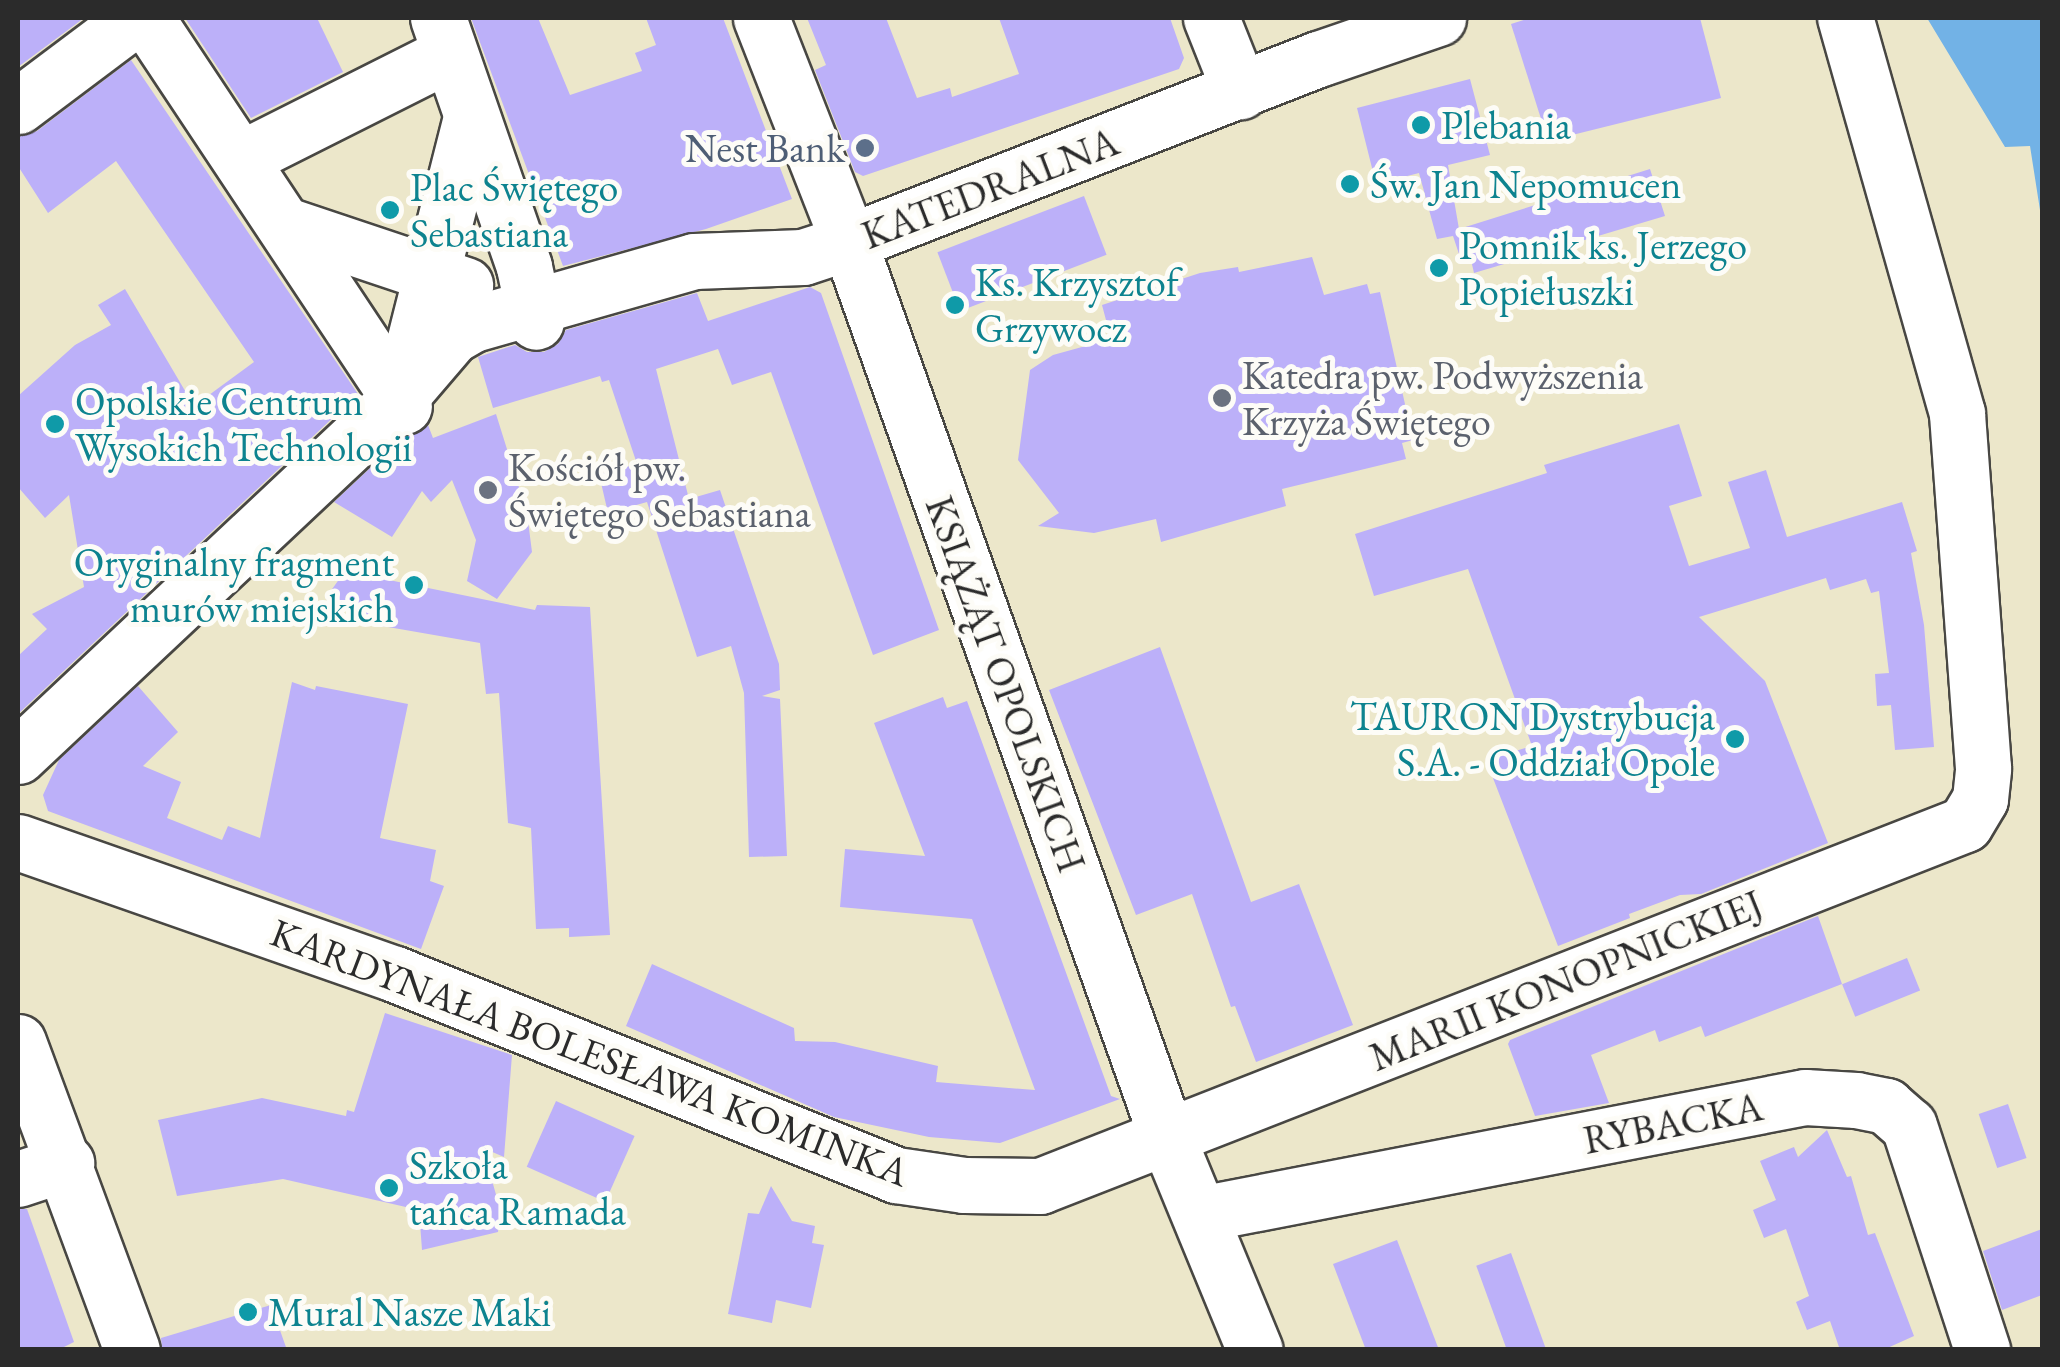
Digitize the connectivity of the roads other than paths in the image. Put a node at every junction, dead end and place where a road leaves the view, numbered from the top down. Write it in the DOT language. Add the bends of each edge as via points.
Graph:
graph roads {
  1 [pos="135,18"];
  2 [pos="146,18"];
  3 [pos="762,18"];
  4 [pos="1211,18"];
  5 [pos="1438,18"];
  6 [pos="1844,18"];
  7 [pos="444,38"];
  8 [pos="1240,91"];
  9 [pos="18,106"];
  10 [pos="472,118"];
  11 [pos="238,153"];
  12 [pos="286,226"];
  13 [pos="849,242"];
  14 [pos="431,274"];
  15 [pos="533,315"];
  16 [pos="402,402"];
  17 [pos="18,756"];
  18 [pos="18,842"];
  19 [pos="18,1042"];
  20 [pos="1168,1137"];
  21 [pos="42,1171"];
  22 [pos="1200,1214"];
  23 [pos="132,1350"];
  24 [pos="1255,1350"];
  25 [pos="1982,1350"];
  1 -- 9 [label="street"];
  2 -- 11 [label="street"];
  3 -- 13 [label="street, KSIĄŻĄT OPOLSKICH"];
  4 -- 8 [label="street"];
  5 -- 8 [label="street, KATEDRALNA"];
  6 -- 20 [label="street, MARII KONOPNICKIEJ" via="1957,412 1983,768 1980,799 1965,824"];
  7 -- 10 [label="street"];
  7 -- 11 [label="street"];
  8 -- 13 [label="street, KATEDRALNA"];
  10 -- 14 [label="street"];
  10 -- 15 [label="street" via="524,266"];
  11 -- 12 [label="street"];
  12 -- 14 [label="street"];
  12 -- 16 [label="street"];
  13 -- 15 [label="street, KATEDRALNA" via="774,260 694,261"];
  13 -- 20 [label="street, KSIĄŻĄT OPOLSKICH"];
  14 -- 15 [label="street"];
  14 -- 16 [label="street"];
  15 -- 16 [label="street" via="496,314 452,336"];
  16 -- 17 [label="street"];
  18 -- 20 [label="street, KARDYNAŁA BOLESŁAWA KOMINKA" via="396,974 896,1175 1040,1186"];
  19 -- 21 [label="street"];
  20 -- 22 [label="street, KSIĄŻĄT OPOLSKICH"];
  21 -- 23 [label="street"];
  22 -- 24 [label="street, KSIĄŻĄT OPOLSKICH"];
  22 -- 25 [label="street, RYBACKA" via="1804,1097 1856,1100 1886,1106 1909,1126"];
}
